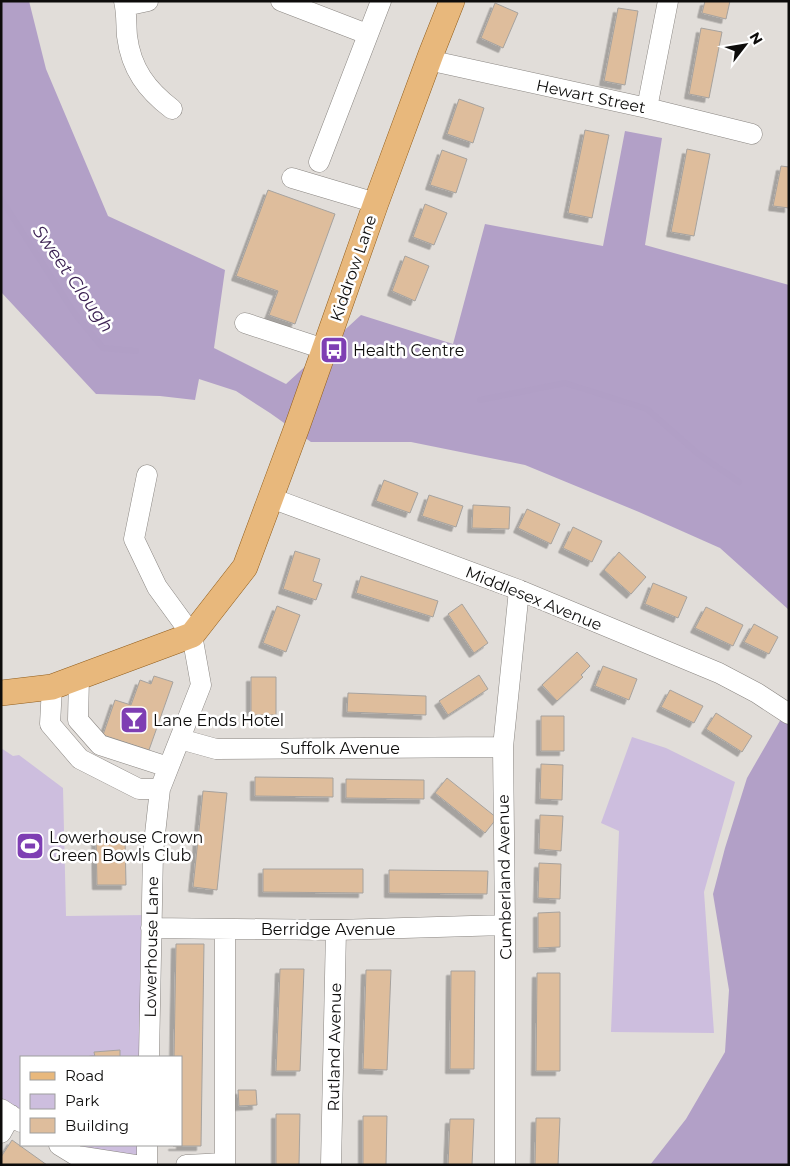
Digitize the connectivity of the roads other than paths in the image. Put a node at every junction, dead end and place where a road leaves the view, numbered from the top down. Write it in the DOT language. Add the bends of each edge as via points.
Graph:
graph roads {
  1 [pos="148,1"];
  2 [pos="281,1"];
  3 [pos="381,1"];
  4 [pos="452,1"];
  5 [pos="668,1"];
  6 [pos="125,4"];
  7 [pos="367,34"];
  8 [pos="428,60"];
  9 [pos="647,108"];
  10 [pos="172,110"];
  11 [pos="752,134"];
  12 [pos="319,162"];
  13 [pos="292,178"];
  14 [pos="376,203"];
  15 [pos="244,323"];
  16 [pos="324,349"];
  17 [pos="147,475"];
  18 [pos="271,498"];
  19 [pos="519,590"];
  20 [pos="192,635"];
  21 [pos="79,677"];
  22 [pos="52,687"];
  23 [pos="1,693"];
  24 [pos="789,714"];
  25 [pos="180,739"];
  26 [pos="503,747"];
  27 [pos="168,767"];
  28 [pos="160,789"];
  29 [pos="505,925"];
  30 [pos="151,928"];
  31 [pos="225,929"];
  32 [pos="336,930"];
  33 [pos="149,1056"];
  34 [pos="11,1115"];
  35 [pos="1,1133"];
  36 [pos="60,1146"];
  37 [pos="148,1146"];
  38 [pos="76,1160"];
  39 [pos="225,1164"];
  40 [pos="135,1165"];
  41 [pos="147,1165"];
  42 [pos="186,1165"];
  43 [pos="331,1165"];
  44 [pos="505,1165"];
  1 -- 6 [label="street"];
  2 -- 7 [label="street"];
  3 -- 7 [label="street"];
  4 -- 8 [label="main road, Kiddrow Lane"];
  5 -- 9 [label="street"];
  6 -- 10 [label="street" via="127,38 134,63 143,82"];
  7 -- 12 [label="street"];
  8 -- 9 [label="street, Hewart Street"];
  8 -- 14 [label="main road, Kiddrow Lane"];
  9 -- 11 [label="street, Hewart Street"];
  13 -- 14 [label="street"];
  14 -- 16 [label="main road, Kiddrow Lane"];
  15 -- 16 [label="street"];
  16 -- 18 [label="main road, Kiddrow Lane"];
  17 -- 20 [label="street" via="134,540 157,587"];
  18 -- 19 [label="street, Middlesex Avenue"];
  18 -- 20 [label="main road, Kiddrow Lane" via="245,568"];
  19 -- 24 [label="street, Middlesex Avenue" via="719,673"];
  19 -- 26 [label="street, Cumberland Avenue"];
  20 -- 21 [label="main road"];
  20 -- 25 [label="street, Lowerhouse Lane" via="201,685"];
  21 -- 22 [label="main road"];
  21 -- 27 [label="street" via="78,720 100,745"];
  22 -- 23 [label="main road"];
  22 -- 28 [label="street" via="50,724 80,759 139,789"];
  25 -- 26 [label="street, Suffolk Avenue" via="216,749"];
  25 -- 27 [label="street, Lowerhouse Lane"];
  26 -- 29 [label="street, Cumberland Avenue"];
  27 -- 28 [label="street, Lowerhouse Lane"];
  28 -- 30 [label="street, Lowerhouse Lane" via="153,852"];
  29 -- 32 [label="street, Berridge Avenue"];
  29 -- 44 [label="street, Cumberland Avenue"];
  30 -- 31 [label="street, Berridge Avenue"];
  30 -- 33 [label="street, Lowerhouse Lane"];
  31 -- 32 [label="street, Berridge Avenue"];
  31 -- 39 [label="street"];
  32 -- 43 [label="street, Rutland Avenue"];
  34 -- 35 [label="street"];
  36 -- 38 [label="street"];
  37 -- 41 [label="street"];
  38 -- 40 [label="street"];
  39 -- 42 [label="street"];
}
